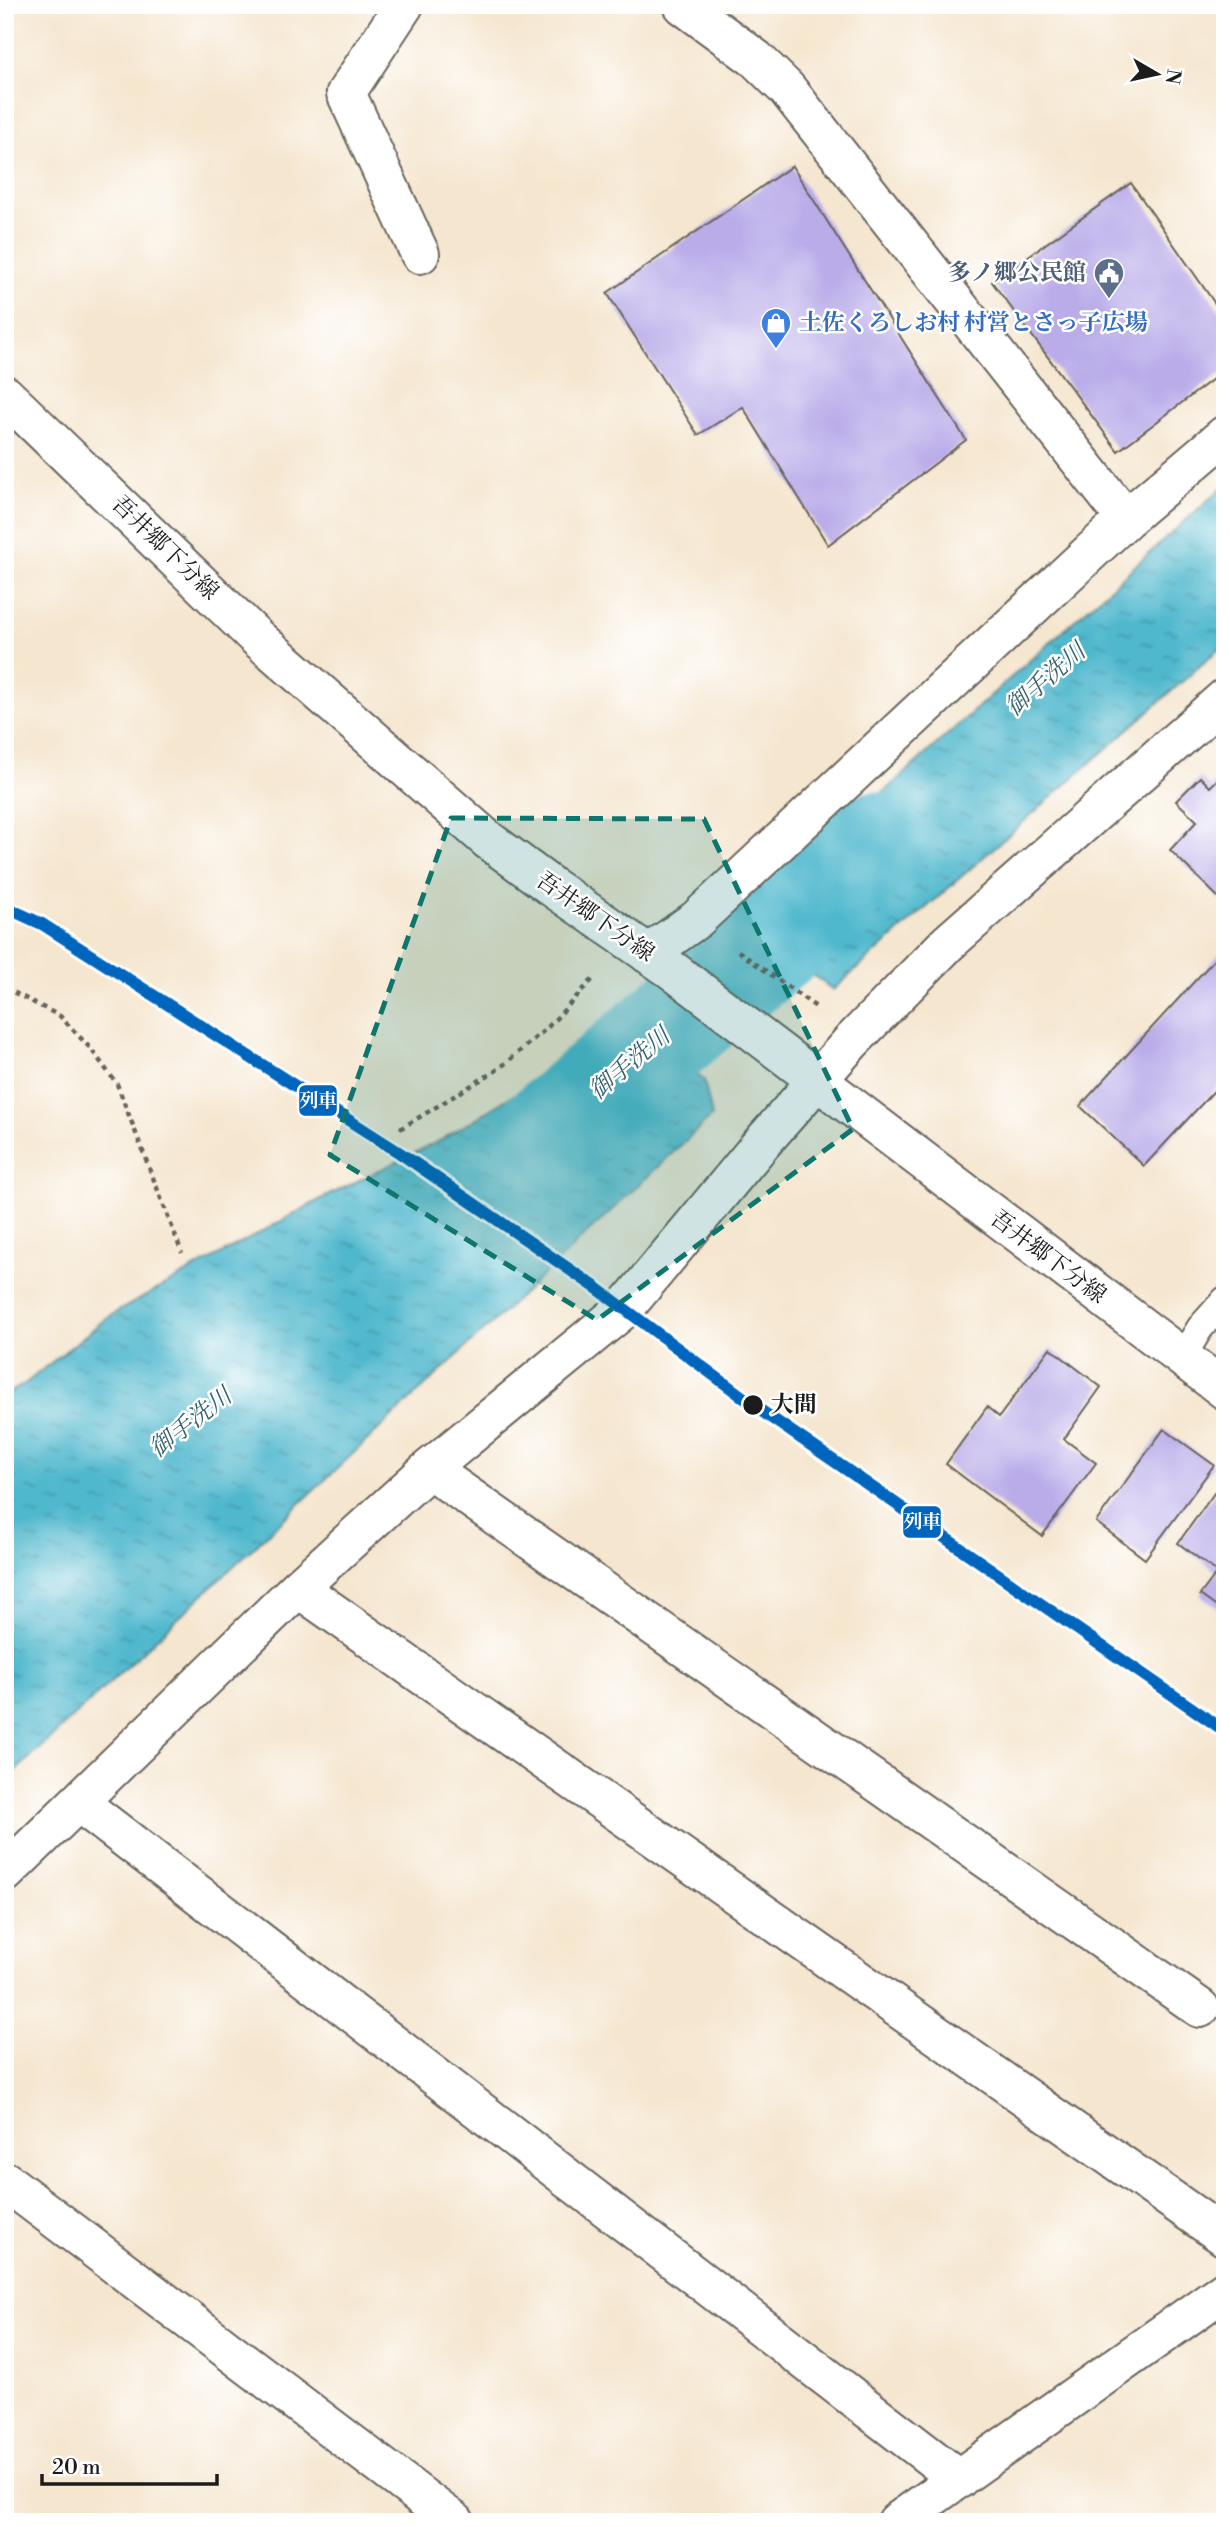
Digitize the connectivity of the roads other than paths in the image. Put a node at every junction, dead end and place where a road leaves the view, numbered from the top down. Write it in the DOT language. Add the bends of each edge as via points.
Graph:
graph roads {
  1 [pos="404,5"];
  2 [pos="682,5"];
  3 [pos="420,254"];
  4 [pos="5,395"];
  5 [pos="1225,435"];
  6 [pos="1126,519"];
  7 [pos="1225,698"];
  8 [pos="660,962"];
  9 [pos="804,1070"];
  10 [pos="1225,1300"];
  11 [pos="1181,1359"];
  12 [pos="1225,1390"];
  13 [pos="429,1469"];
  14 [pos="298,1588"];
  15 [pos="78,1802"];
  16 [pos="5,1872"];
  17 [pos="1200,2008"];
  18 [pos="5,2181"];
  19 [pos="1225,2237"];
  20 [pos="1225,2290"];
  21 [pos="959,2479"];
  22 [pos="455,2522"];
  23 [pos="897,2522"];
  1 -- 3 [label="street" via="346,93"];
  2 -- 6 [label="street" via="757,59 787,89"];
  4 -- 8 [label="street, 吾井郷下分線" via="255,636 488,840"];
  5 -- 6 [label="street"];
  6 -- 8 [label="street" via="697,919"];
  7 -- 9 [label="street" via="948,943 851,1042"];
  8 -- 9 [label="street, 吾井郷下分線"];
  9 -- 11 [label="street, 吾井郷下分線"];
  9 -- 13 [label="street" via="760,1145 624,1308"];
  10 -- 11 [label="lane"];
  11 -- 12 [label="street, 吾井郷下分線"];
  13 -- 14 [label="street"];
  13 -- 17 [label="street"];
  14 -- 15 [label="street"];
  14 -- 19 [label="street"];
  15 -- 16 [label="street"];
  15 -- 21 [label="street"];
  18 -- 22 [label="street"];
  20 -- 21 [label="street"];
  21 -- 23 [label="street"];
}
